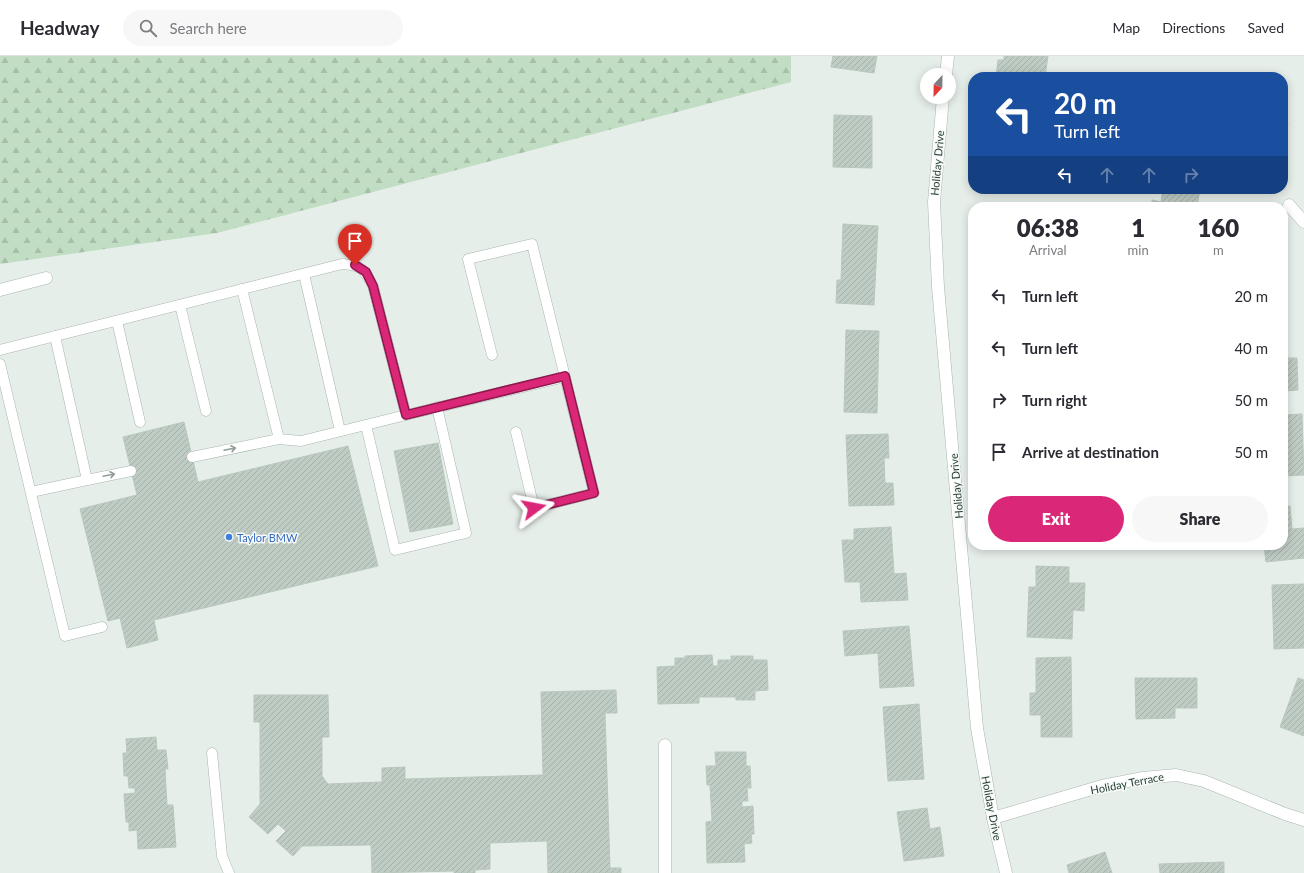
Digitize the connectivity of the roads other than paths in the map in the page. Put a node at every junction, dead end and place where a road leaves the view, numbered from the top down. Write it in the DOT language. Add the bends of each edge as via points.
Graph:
graph roads {
  1 [pos="948,56"];
  2 [pos="947,68"];
  3 [pos="942,104"];
  4 [pos="1289,205"];
  5 [pos="1304,222"];
  6 [pos="304,274"];
  7 [pos="46,278"];
  8 [pos="242,289"];
  9 [pos="0,290"];
  10 [pos="180,305"];
  11 [pos="117,320"];
  12 [pos="55,336"];
  13 [pos="0,350"];
  14 [pos="492,355"];
  15 [pos="0,364"];
  16 [pos="565,376"];
  17 [pos="437,407"];
  18 [pos="206,411"];
  19 [pos="406,415"];
  20 [pos="140,422"];
  21 [pos="366,425"];
  22 [pos="340,432"];
  23 [pos="516,432"];
  24 [pos="279,439"];
  25 [pos="192,457"];
  26 [pos="131,471"];
  27 [pos="87,480"];
  28 [pos="31,492"];
  29 [pos="102,627"];
  30 [pos="665,745"];
  31 [pos="212,753"];
  32 [pos="993,818"];
  33 [pos="1304,820"];
  34 [pos="229,873"];
  35 [pos="665,873"];
  36 [pos="1006,873"];
  1 -- 2 [label="street"];
  3 -- 32 [label="street, Holiday Drive" via="934,202 938,287 977,728"];
  4 -- 5 [label="street"];
  6 -- 8 [label="lane"];
  6 -- 19 [label="lane" via="342,264 355,265 366,272 373,286"];
  6 -- 22 [label="lane"];
  7 -- 9 [label="street"];
  8 -- 10 [label="lane"];
  8 -- 24 [label="lane"];
  10 -- 11 [label="lane"];
  10 -- 18 [label="lane"];
  11 -- 12 [label="lane"];
  11 -- 20 [label="lane"];
  12 -- 13 [label="lane"];
  12 -- 27 [label="lane"];
  14 -- 16 [label="lane" via="468,259 532,244"];
  15 -- 28 [label="lane"];
  16 -- 17 [label="lane"];
  16 -- 23 [label="lane" via="594,493 534,508"];
  17 -- 19 [label="lane"];
  17 -- 21 [label="lane" via="466,533 395,550"];
  19 -- 21 [label="lane"];
  21 -- 22 [label="lane"];
  22 -- 24 [label="lane" via="301,441"];
  25 -- 24 [label="lane, one-way"];
  27 -- 26 [label="lane, one-way"];
  27 -- 28 [label="lane"];
  28 -- 29 [label="lane" via="65,636"];
  30 -- 35 [label="street"];
  31 -- 34 [label="lane" via="222,856"];
  32 -- 33 [label="street, Holiday Terrace" via="1102,786 1176,775 1204,781"];
  32 -- 36 [label="street, Holiday Drive"];
}
